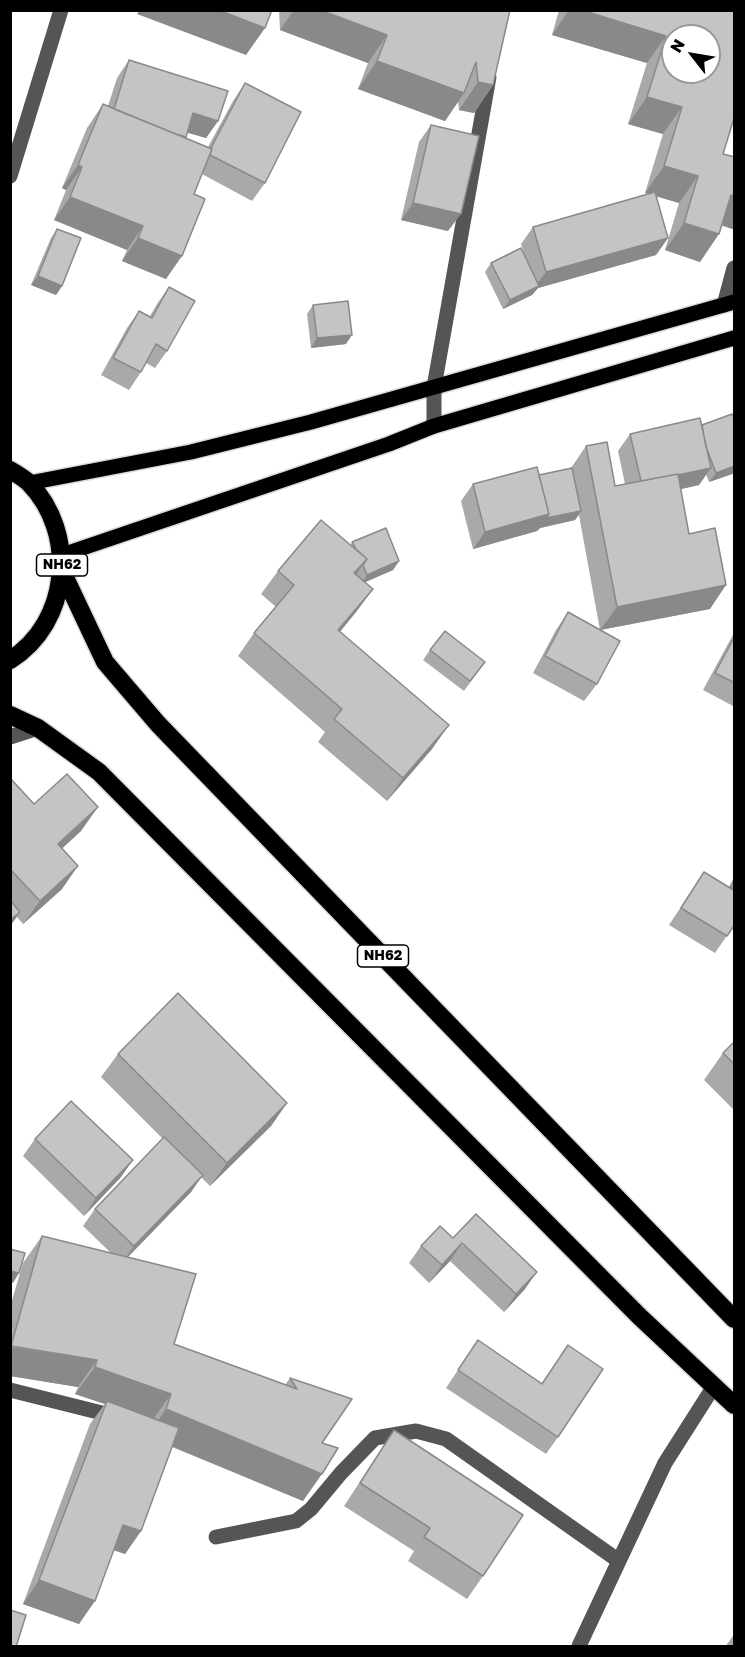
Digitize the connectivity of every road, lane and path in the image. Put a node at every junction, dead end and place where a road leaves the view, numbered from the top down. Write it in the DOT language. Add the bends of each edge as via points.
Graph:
graph roads {
  1 [pos="61,10"];
  2 [pos="492,62"];
  3 [pos="10,176"];
  4 [pos="735,268"];
  5 [pos="729,303"];
  6 [pos="735,338"];
  7 [pos="434,387"];
  8 [pos="434,426"];
  9 [pos="10,470"];
  10 [pos="29,483"];
  11 [pos="62,563"];
  12 [pos="10,660"];
  13 [pos="10,715"];
  14 [pos="38,728"];
  15 [pos="10,738"];
  16 [pos="735,1319"];
  17 [pos="714,1386"];
  18 [pos="10,1390"];
  19 [pos="735,1405"];
  20 [pos="120,1418"];
  21 [pos="216,1537"];
  22 [pos="619,1561"];
  23 [pos="579,1647"];
  1 -- 3 [label="street"];
  2 -- 7 [label="street"];
  4 -- 5 [label="street"];
  5 -- 7 [label="main road"];
  6 -- 8 [label="main road"];
  7 -- 8 [label="street"];
  7 -- 10 [label="main road" via="191,452"];
  8 -- 11 [label="main road"];
  9 -- 10 [label="highway, NH62"];
  10 -- 11 [label="highway, NH62" via="45,504 56,529"];
  11 -- 12 [label="highway, NH62" via="56,602 42,630 21,654"];
  11 -- 16 [label="highway, NH62" via="105,662 158,724"];
  13 -- 14 [label="highway"];
  14 -- 15 [label="street"];
  14 -- 17 [label="highway" via="99,772 639,1316"];
  17 -- 19 [label="highway"];
  17 -- 22 [label="street" via="665,1463"];
  18 -- 20 [label="street"];
  21 -- 22 [label="street" via="296,1521 375,1438 416,1431 446,1439"];
  22 -- 23 [label="street"];
}
